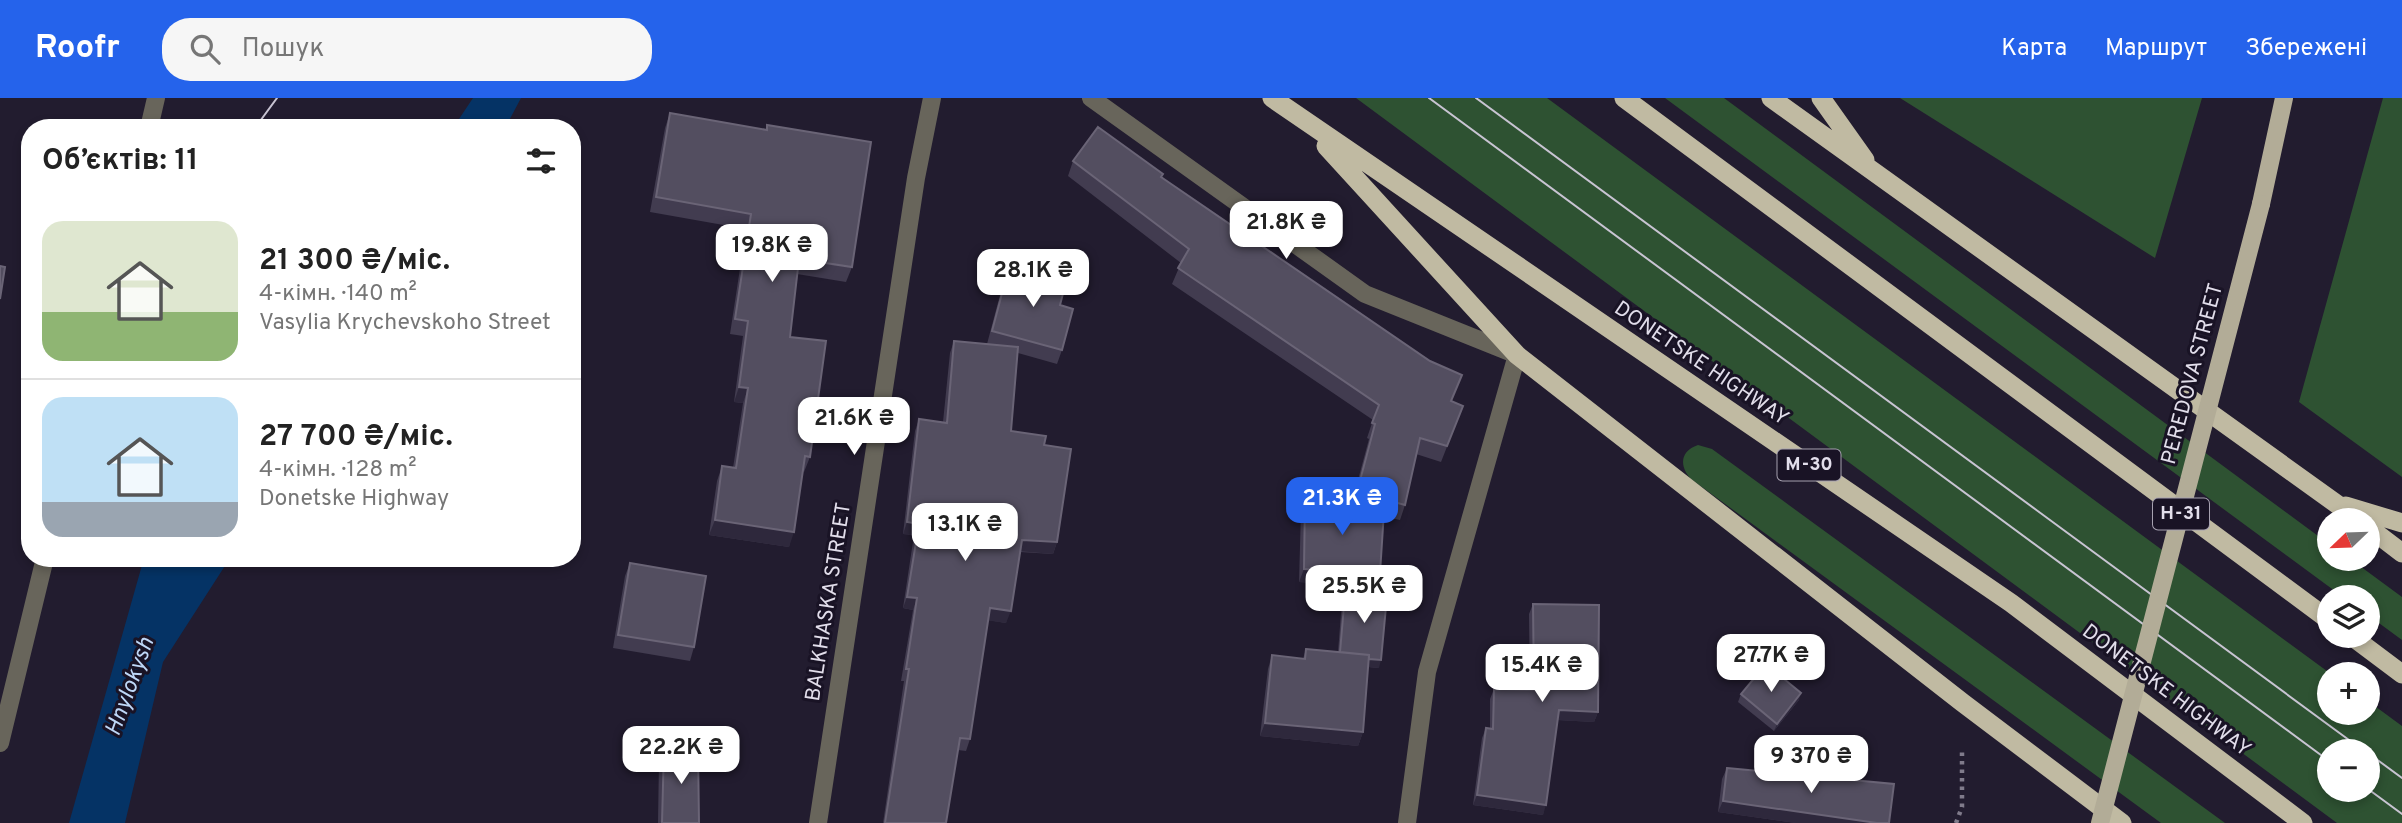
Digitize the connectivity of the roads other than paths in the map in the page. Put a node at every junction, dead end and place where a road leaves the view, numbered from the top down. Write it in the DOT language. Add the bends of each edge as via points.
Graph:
graph roads {
  1 [pos="156,98"];
  2 [pos="932,98"];
  3 [pos="1091,98"];
  4 [pos="1272,98"];
  5 [pos="1624,98"];
  6 [pos="1772,98"];
  7 [pos="1821,98"];
  8 [pos="2284,98"];
  9 [pos="151,119"];
  10 [pos="1304,122"];
  11 [pos="1876,175"];
  12 [pos="1517,355"];
  13 [pos="2338,503"];
  14 [pos="2344,508"];
  15 [pos="2402,523"];
  16 [pos="2380,536"];
  17 [pos="2402,553"];
  18 [pos="43,567"];
  19 [pos="2317,611"];
  20 [pos="2367,648"];
  21 [pos="2402,674"];
  22 [pos="0,743"];
  23 [pos="818,823"];
  24 [pos="1406,823"];
  25 [pos="2100,823"];
  26 [pos="2122,823"];
  27 [pos="2303,823"];
  1 -- 9 [label="street"];
  2 -- 23 [label="street, BALKHASKA STREET"];
  3 -- 12 [label="street" via="1365,294"];
  4 -- 10 [label="highway, DONETSKE HIGHWAY / М-30"];
  5 -- 19 [label="highway"];
  6 -- 11 [label="highway"];
  7 -- 11 [label="highway"];
  8 -- 25 [label="main road, PEREDOVA STREET / Н-31, bridge" via="2261,204"];
  10 -- 12 [label="highway"];
  10 -- 27 [label="highway, DONETSKE HIGHWAY / М-30" via="2011,603"];
  11 -- 13 [label="highway"];
  12 -- 24 [label="street" via="1427,673"];
  12 -- 26 [label="highway"];
  13 -- 14 [label="highway"];
  13 -- 15 [label="highway"];
  16 -- 17 [label="highway"];
  18 -- 22 [label="street"];
  20 -- 21 [label="highway"];
}
